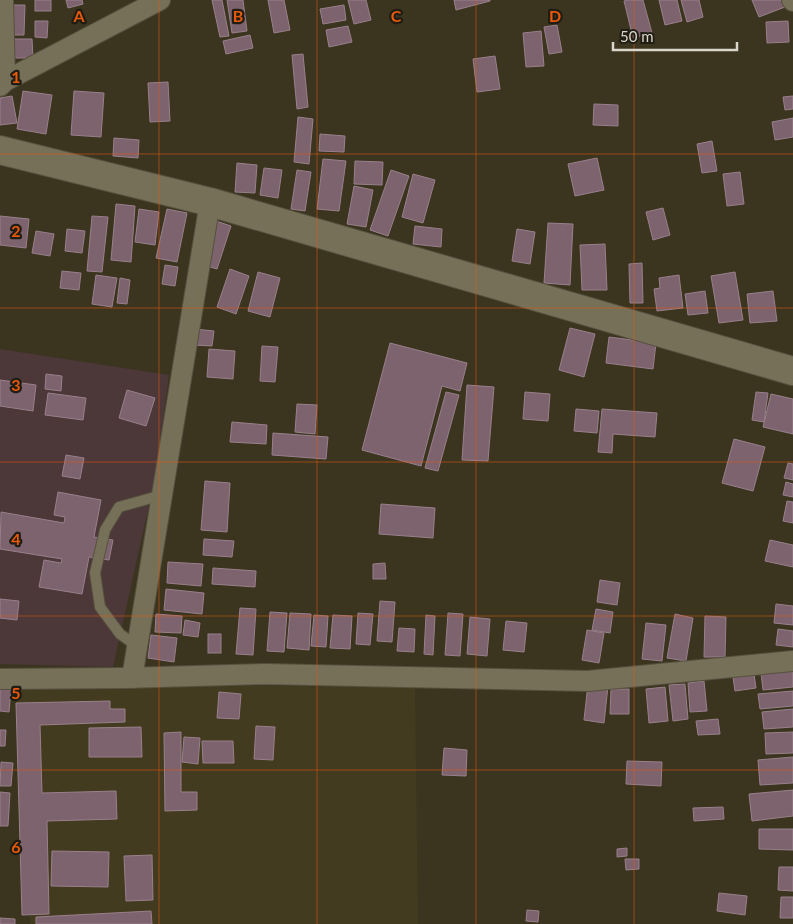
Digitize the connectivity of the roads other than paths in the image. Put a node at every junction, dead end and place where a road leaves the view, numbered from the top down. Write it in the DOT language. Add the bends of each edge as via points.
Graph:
graph roads {
  1 [pos="3,0"];
  2 [pos="160,0"];
  3 [pos="2,83"];
  4 [pos="0,150"];
  5 [pos="210,202"];
  6 [pos="793,371"];
  7 [pos="162,495"];
  8 [pos="137,646"];
  9 [pos="793,661"];
  10 [pos="132,678"];
  11 [pos="0,679"];
  1 -- 3 [label="street"];
  2 -- 3 [label="street"];
  4 -- 5 [label="main road"];
  5 -- 6 [label="main road"];
  5 -- 7 [label="street"];
  7 -- 8 [label="street"];
  7 -- 8 [label="lane" via="118,507 106,530 95,573 100,607 120,634"];
  8 -- 10 [label="street"];
  9 -- 10 [label="street" via="588,681 265,674"];
  10 -- 11 [label="street"];
}
